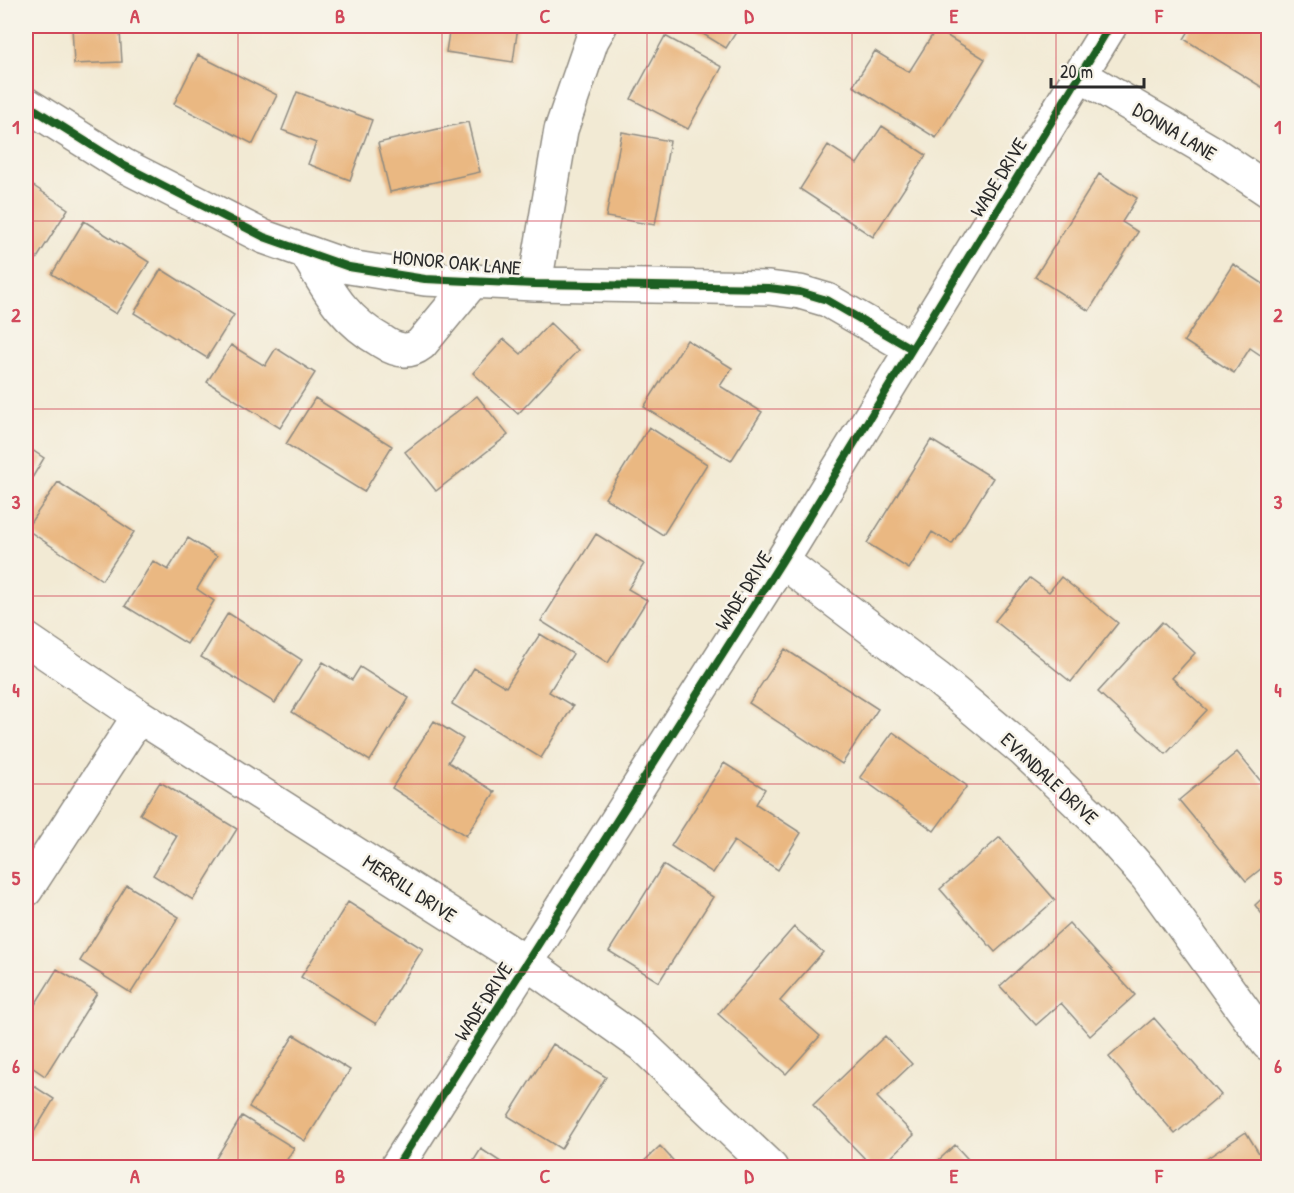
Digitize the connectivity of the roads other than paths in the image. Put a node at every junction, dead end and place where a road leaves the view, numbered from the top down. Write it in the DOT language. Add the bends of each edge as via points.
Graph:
graph roads {
  1 [pos="600,26"];
  2 [pos="1110,26"];
  3 [pos="1080,75"];
  4 [pos="26,104"];
  5 [pos="1269,190"];
  6 [pos="306,252"];
  7 [pos="473,281"];
  8 [pos="535,284"];
  9 [pos="912,349"];
  10 [pos="782,561"];
  11 [pos="26,639"];
  12 [pos="139,716"];
  13 [pos="26,890"];
  14 [pos="527,963"];
  15 [pos="1269,1044"];
  16 [pos="396,1167"];
  17 [pos="771,1167"];
  1 -- 8 [label="street" via="561,130"];
  2 -- 3 [label="street, WADE DRIVE"];
  3 -- 5 [label="street, DONNA LANE"];
  3 -- 9 [label="street, WADE DRIVE"];
  4 -- 6 [label="street, HONOR OAK LANE" via="123,165 264,237"];
  6 -- 7 [label="street, HONOR OAK LANE" via="349,267 425,279"];
  6 -- 7 [label="street" via="338,305 355,324 402,350 421,345"];
  7 -- 8 [label="street, HONOR OAK LANE"];
  8 -- 9 [label="street, HONOR OAK LANE" via="770,288 800,292 827,300"];
  9 -- 10 [label="street, WADE DRIVE"];
  10 -- 14 [label="street, WADE DRIVE"];
  10 -- 15 [label="street, EVANDALE DRIVE" via="938,678 1024,751 1095,819 1147,877"];
  11 -- 12 [label="street, MERRILL DRIVE"];
  12 -- 13 [label="street"];
  12 -- 14 [label="street, MERRILL DRIVE"];
  14 -- 16 [label="street, WADE DRIVE"];
  14 -- 17 [label="street, MERRILL DRIVE" via="642,1045"];
}
